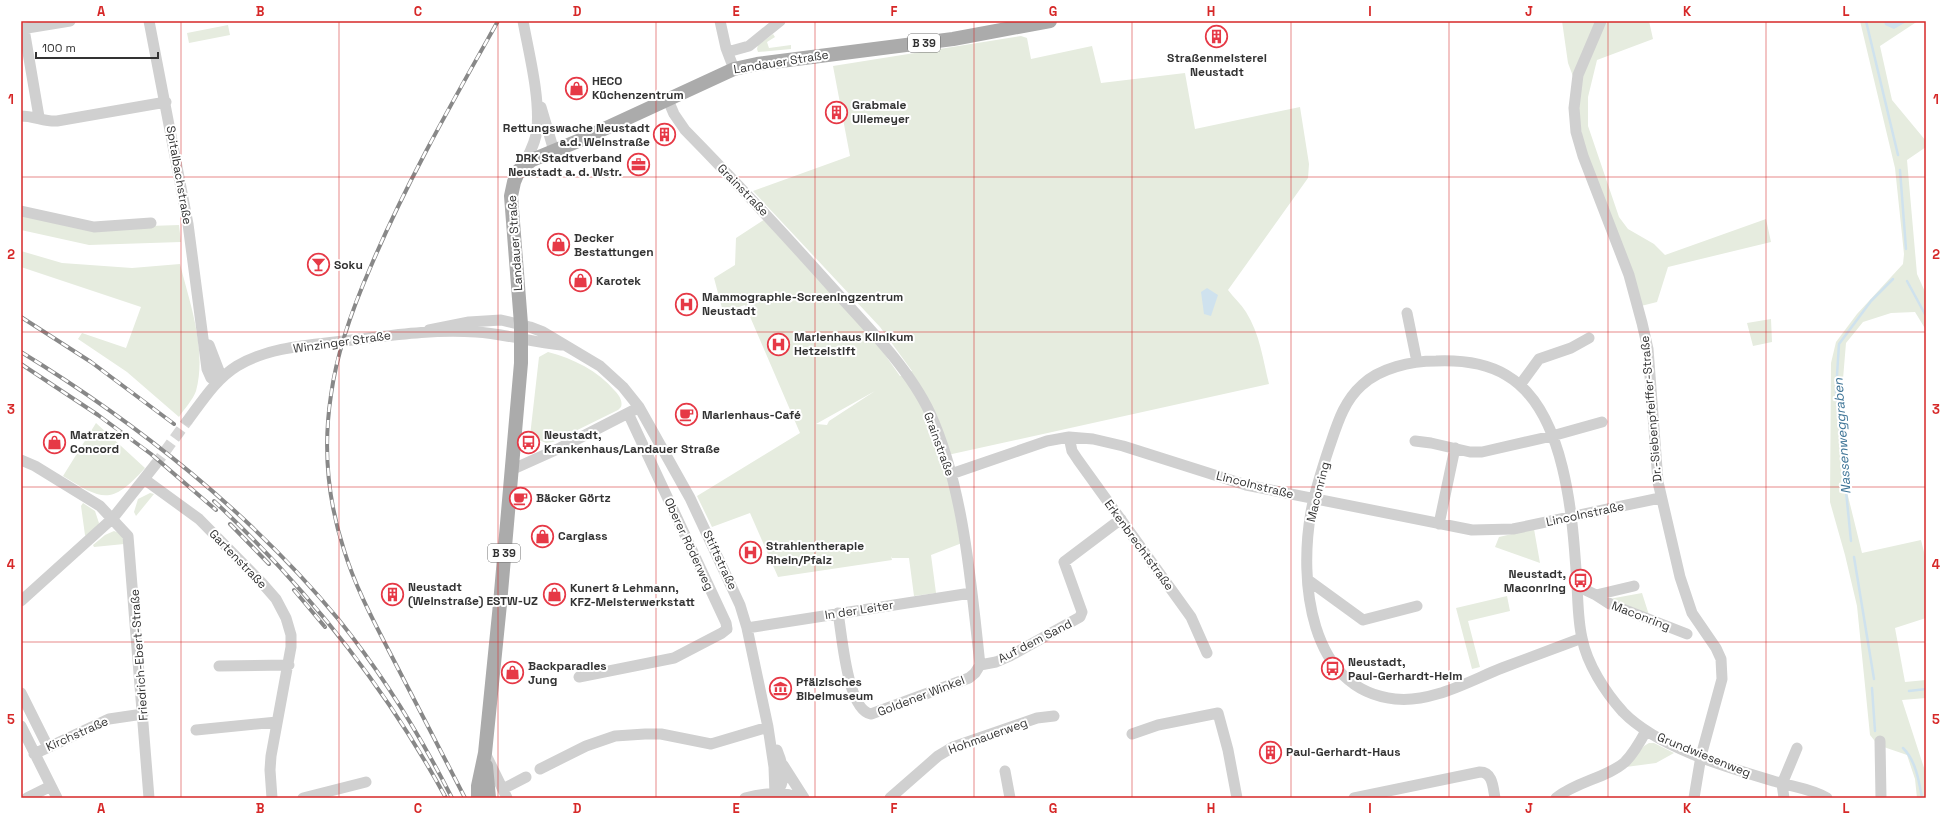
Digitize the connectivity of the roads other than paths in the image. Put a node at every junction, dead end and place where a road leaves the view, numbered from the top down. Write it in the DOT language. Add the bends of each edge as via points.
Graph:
graph roads {
  1 [pos="70,21"];
  2 [pos="150,21"];
  3 [pos="523,21"];
  4 [pos="720,21"];
  5 [pos="780,21"];
  6 [pos="1050,21"];
  7 [pos="1601,21"];
  8 [pos="22,29"];
  9 [pos="749,46"];
  10 [pos="726,48"];
  11 [pos="748,65"];
  12 [pos="730,70"];
  13 [pos="535,89"];
  14 [pos="668,100"];
  15 [pos="166,102"];
  16 [pos="21,116"];
  17 [pos="39,117"];
  18 [pos="554,151"];
  19 [pos="523,166"];
  20 [pos="21,211"];
  21 [pos="151,223"];
  22 [pos="1406,313"];
  23 [pos="521,324"];
  24 [pos="429,330"];
  25 [pos="1589,338"];
  26 [pos="521,339"];
  27 [pos="565,346"];
  28 [pos="1417,362"];
  29 [pos="217,382"];
  30 [pos="1520,385"];
  31 [pos="639,406"];
  32 [pos="628,413"];
  33 [pos="188,420"];
  34 [pos="1602,422"];
  35 [pos="1552,436"];
  36 [pos="1069,437"];
  37 [pos="1415,441"];
  38 [pos="1455,448"];
  39 [pos="21,460"];
  40 [pos="155,465"];
  41 [pos="511,470"];
  42 [pos="951,474"];
  43 [pos="144,479"];
  44 [pos="132,496"];
  45 [pos="1660,498"];
  46 [pos="1314,499"];
  47 [pos="100,506"];
  48 [pos="113,518"];
  49 [pos="1570,518"];
  50 [pos="1120,519"];
  51 [pos="1438,524"];
  52 [pos="1308,580"];
  53 [pos="1577,586"];
  54 [pos="1634,586"];
  55 [pos="971,593"];
  56 [pos="1596,595"];
  57 [pos="21,601"];
  58 [pos="1417,606"];
  59 [pos="838,613"];
  60 [pos="747,628"];
  61 [pos="1687,634"];
  62 [pos="1582,638"];
  63 [pos="1207,653"];
  64 [pos="289,665"];
  65 [pos="980,665"];
  66 [pos="220,666"];
  67 [pos="578,677"];
  68 [pos="21,693"];
  69 [pos="25,709"];
  70 [pos="143,714"];
  71 [pos="1054,716"];
  72 [pos="277,722"];
  73 [pos="21,726"];
  74 [pos="768,727"];
  75 [pos="196,730"];
  76 [pos="1646,731"];
  77 [pos="1132,734"];
  78 [pos="1880,741"];
  79 [pos="48,747"];
  80 [pos="1797,748"];
  81 [pos="485,753"];
  82 [pos="34,754"];
  83 [pos="1701,756"];
  84 [pos="781,761"];
  85 [pos="540,769"];
  86 [pos="1005,771"];
  87 [pos="526,777"];
  88 [pos="366,782"];
  89 [pos="1782,784"];
  90 [pos="51,786"];
  91 [pos="505,794"];
  92 [pos="775,794"];
  93 [pos="27,798"];
  94 [pos="57,798"];
  95 [pos="149,798"];
  96 [pos="272,798"];
  97 [pos="303,798"];
  98 [pos="478,798"];
  99 [pos="489,798"];
  100 [pos="745,798"];
  101 [pos="798,798"];
  102 [pos="804,798"];
  103 [pos="890,798"];
  104 [pos="1010,798"];
  105 [pos="1237,798"];
  106 [pos="1354,798"];
  107 [pos="1494,798"];
  108 [pos="1556,798"];
  109 [pos="1694,798"];
  110 [pos="1784,798"];
  111 [pos="1827,798"];
  112 [pos="1881,798"];
  1 -- 8 [label="street"];
  2 -- 15 [label="street, Spitalbachstraße"];
  3 -- 13 [label="street"];
  4 -- 10 [label="street"];
  5 -- 9 [label="street"];
  6 -- 11 [label="main road, Landauer Straße / B 39" via="953,39"];
  7 -- 45 [label="street, Dr.-Siebenpfeiffer-Straße" via="1578,75 1575,121 1583,156 1629,275 1648,348"];
  8 -- 17 [label="street"];
  9 -- 10 [label="street" via="731,51"];
  9 -- 11 [label="street"];
  10 -- 12 [label="street"];
  11 -- 12 [label="main road, Landauer Straße / B 39"];
  12 -- 14 [label="main road, Landauer Straße / B 39"];
  13 -- 18 [label="street"];
  13 -- 19 [label="street" via="537,128 535,140"];
  14 -- 18 [label="main road, Landauer Straße / B 39"];
  14 -- 42 [label="street, Grainstraße" via="685,130 858,315 906,375 929,413"];
  15 -- 17 [label="street" via="58,121 48,122"];
  15 -- 29 [label="street, Spitalbachstraße" via="188,224 203,329 219,371"];
  16 -- 17 [label="street"];
  18 -- 19 [label="main road, Landauer Straße / B 39"];
  19 -- 23 [label="main road, Landauer Straße / B 39" via="514,182 511,196"];
  20 -- 21 [label="street" via="94,227"];
  22 -- 28 [label="street"];
  23 -- 24 [label="street, Stiftstraße" via="507,320 488,320"];
  23 -- 26 [label="main road, Landauer Straße / B 39"];
  23 -- 27 [label="street, Stiftstraße" via="543,332"];
  24 -- 26 [label="street, Winzinger Straße" via="478,332"];
  24 -- 29 [label="street, Winzinger Straße" via="270,352 237,366"];
  25 -- 30 [label="street" via="1571,348 1539,359"];
  26 -- 27 [label="street, Stiftstraße"];
  26 -- 41 [label="main road, Landauer Straße / B 39" via="521,367"];
  27 -- 31 [label="street, Stiftstraße" via="605,370"];
  28 -- 30 [label="street, Maconring" via="1465,361 1495,370"];
  28 -- 46 [label="street, Maconring" via="1378,374 1364,383 1351,397 1341,415"];
  29 -- 33 [label="street, Winzinger Straße"];
  30 -- 35 [label="street, Maconring" via="1544,414"];
  31 -- 32 [label="street"];
  31 -- 60 [label="street, Stiftstraße" via="690,498 740,605"];
  32 -- 41 [label="street"];
  32 -- 67 [label="street, Oberer Röderweg" via="727,627 725,631 683,654 664,661"];
  34 -- 35 [label="street"];
  35 -- 38 [label="street" via="1482,452"];
  35 -- 49 [label="street, Maconring" via="1565,482"];
  36 -- 42 [label="street, Lincolnstraße" via="1047,441"];
  36 -- 46 [label="street, Lincolnstraße" via="1110,443 1233,481"];
  36 -- 50 [label="street, Erkenbrechtstraße" via="1078,460"];
  37 -- 38 [label="street"];
  38 -- 51 [label="street"];
  39 -- 47 [label="street, Friedrich-Ebert-Straße"];
  40 -- 43 [label="street"];
  41 -- 81 [label="main road, Landauer Straße / B 39"];
  42 -- 55 [label="street, Grainstraße" via="960,515"];
  43 -- 44 [label="street"];
  43 -- 64 [label="street, Gartenstraße" via="199,518 276,599 291,635"];
  44 -- 47 [label="street" via="115,506"];
  44 -- 48 [label="street"];
  45 -- 49 [label="street, Lincolnstraße"];
  45 -- 83 [label="street, Dr.-Siebenpfeiffer-Straße" via="1685,595 1698,624 1716,648 1723,669"];
  46 -- 51 [label="street, Lincolnstraße"];
  46 -- 52 [label="street, Maconring" via="1308,546"];
  47 -- 48 [label="street, Friedrich-Ebert-Straße"];
  48 -- 57 [label="street"];
  48 -- 70 [label="street, Friedrich-Ebert-Straße" via="130,541"];
  49 -- 51 [label="street, Lincolnstraße" via="1499,530 1472,530"];
  49 -- 53 [label="street, Maconring"];
  50 -- 63 [label="street, Erkenbrechtstraße" via="1191,618"];
  50 -- 65 [label="street, Auf dem Sand" via="1064,562 1082,612 1080,617 1010,656"];
  52 -- 58 [label="street" via="1363,620"];
  52 -- 62 [label="street, Maconring" via="1317,629 1332,662 1357,686 1382,697 1405,700 1430,696"];
  53 -- 56 [label="street, Maconring"];
  53 -- 62 [label="street, Maconring"];
  54 -- 56 [label="street, Maconring"];
  55 -- 59 [label="street, In der Leiter"];
  55 -- 65 [label="street, Grainstraße"];
  56 -- 61 [label="street, Maconring" via="1610,604"];
  59 -- 60 [label="street, In der Leiter"];
  59 -- 65 [label="street, Goldener Winkel" via="851,687 866,714 969,678"];
  60 -- 74 [label="street, Stiftstraße"];
  62 -- 76 [label="street, Grundwiesenweg" via="1592,666 1604,688 1622,710"];
  64 -- 66 [label="street"];
  64 -- 72 [label="street, Gartenstraße"];
  68 -- 69 [label="street"];
  69 -- 79 [label="street"];
  70 -- 79 [label="street, Kirchstraße" via="109,719"];
  70 -- 95 [label="street, Friedrich-Ebert-Straße"];
  71 -- 103 [label="street, Hohmauerweg" via="1037,718 953,747 938,756"];
  72 -- 75 [label="street"];
  72 -- 96 [label="street, Gartenstraße" via="270,763"];
  73 -- 82 [label="street"];
  74 -- 84 [label="street, Stiftstraße"];
  74 -- 85 [label="street" via="707,744 661,734 614,736 586,746"];
  74 -- 92 [label="street, Stiftstraße"];
  76 -- 83 [label="street, Grundwiesenweg" via="1662,741"];
  76 -- 108 [label="street" via="1624,762 1608,772 1573,786"];
  77 -- 105 [label="street" via="1158,725 1218,713"];
  78 -- 112 [label="street"];
  79 -- 82 [label="street, Kirchstraße"];
  80 -- 89 [label="street"];
  81 -- 91 [label="street"];
  81 -- 98 [label="main road, Landauer Straße / B 39"];
  81 -- 99 [label="main road, Landauer Straße / B 39"];
  82 -- 90 [label="street"];
  83 -- 89 [label="street, Grundwiesenweg"];
  83 -- 109 [label="street, Dr.-Siebenpfeiffer-Straße"];
  84 -- 92 [label="street, Stiftstraße" via="783,782"];
  84 -- 102 [label="street, Stiftstraße"];
  86 -- 104 [label="street"];
  87 -- 91 [label="street"];
  88 -- 97 [label="street"];
  89 -- 110 [label="street"];
  89 -- 111 [label="street, Grundwiesenweg" via="1813,791"];
  90 -- 93 [label="street"];
  90 -- 94 [label="street"];
  92 -- 100 [label="street"];
  92 -- 101 [label="street"];
  106 -- 107 [label="street" via="1480,772 1485,772 1490,777"];
}
